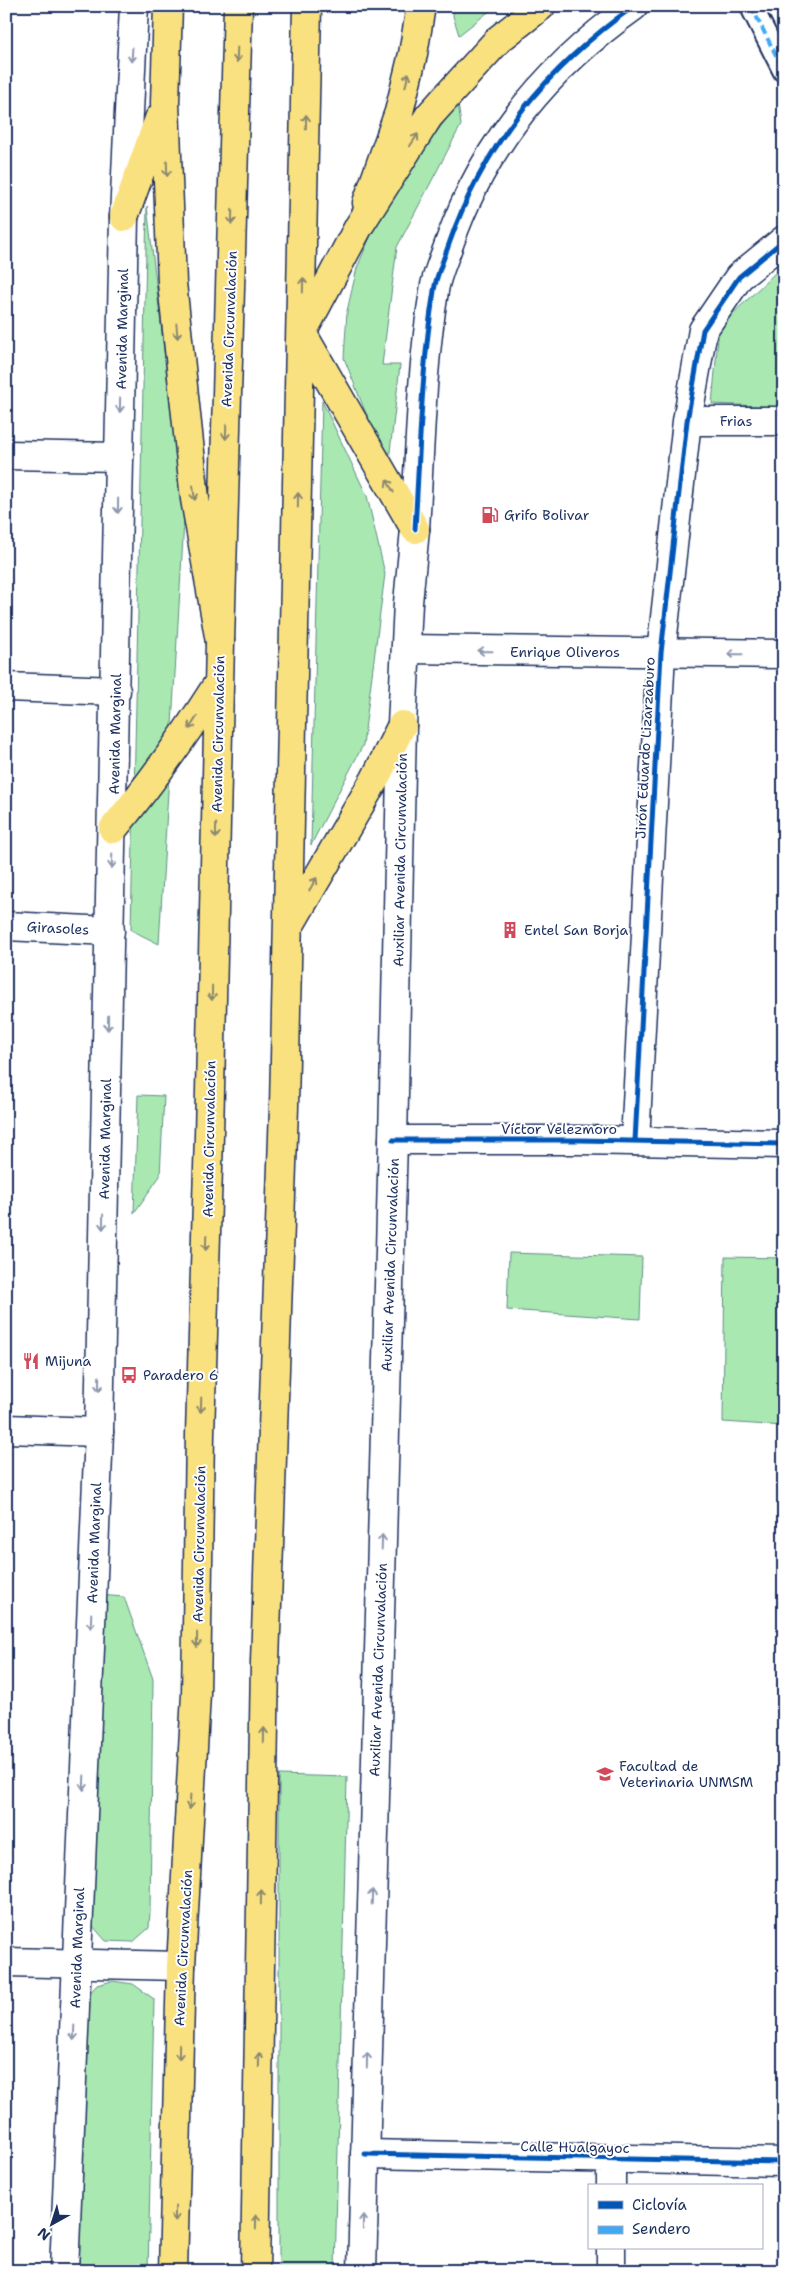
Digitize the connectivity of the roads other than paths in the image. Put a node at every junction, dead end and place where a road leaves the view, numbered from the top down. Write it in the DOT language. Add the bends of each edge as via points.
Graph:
graph roads {
  1 [pos="134,6"];
  2 [pos="168,6"];
  3 [pos="238,6"];
  4 [pos="308,6"];
  5 [pos="421,6"];
  6 [pos="540,6"];
  7 [pos="634,6"];
  8 [pos="751,6"];
  9 [pos="784,71"];
  10 [pos="165,103"];
  11 [pos="124,217"];
  12 [pos="359,226"];
  13 [pos="784,240"];
  14 [pos="302,333"];
  15 [pos="687,421"];
  16 [pos="784,421"];
  17 [pos="6,454"];
  18 [pos="119,457"];
  19 [pos="415,528"];
  20 [pos="220,642"];
  21 [pos="406,649"];
  22 [pos="661,653"];
  23 [pos="784,654"];
  24 [pos="219,682"];
  25 [pos="6,688"];
  26 [pos="116,691"];
  27 [pos="402,725"];
  28 [pos="113,829"];
  29 [pos="6,926"];
  30 [pos="289,926"];
  31 [pos="110,931"];
  32 [pos="393,1140"];
  33 [pos="635,1141"];
  34 [pos="784,1144"];
  35 [pos="6,1429"];
  36 [pos="98,1432"];
  37 [pos="6,1962"];
  38 [pos="76,1964"];
  39 [pos="181,1966"];
  40 [pos="365,2154"];
  41 [pos="611,2159"];
  42 [pos="784,2162"];
  43 [pos="611,2184"];
  44 [pos="611,2250"];
  45 [pos="64,2271"];
  46 [pos="173,2271"];
  47 [pos="255,2271"];
  48 [pos="362,2271"];
  49 [pos="610,2271"];
  1 -- 11 [label="main road, Avenida Marginal, one-way"];
  2 -- 10 [label="main road"];
  3 -- 20 [label="main road, Avenida Circunvalación, one-way"];
  14 -- 4 [label="main road, one-way"];
  12 -- 5 [label="main road, one-way" via="399,112"];
  12 -- 6 [label="main road, one-way" via="429,116 499,39"];
  7 -- 19 [label="main road, Auxiliar Avenida Circunvalación" via="546,80 509,128 462,208 434,289"];
  8 -- 9 [label="street"];
  10 -- 11 [label="main road"];
  10 -- 20 [label="main road, one-way" via="171,253 182,384 194,499"];
  11 -- 18 [label="main road, Avenida Marginal, one-way"];
  12 -- 14 [label="main road"];
  13 -- 15 [label="main road, Jirón Eduardo Lizarzaburo" via="739,278 703,330"];
  19 -- 14 [label="main road, one-way"];
  30 -- 14 [label="main road, one-way"];
  15 -- 16 [label="main road, Frias"];
  15 -- 22 [label="main road, Jirón Eduardo Lizarzaburo"];
  17 -- 18 [label="main road"];
  18 -- 26 [label="main road, Avenida Marginal, one-way"];
  19 -- 21 [label="main road, Auxiliar Avenida Circunvalación"];
  20 -- 24 [label="main road, Avenida Circunvalación"];
  22 -- 21 [label="main road, Enrique Oliveros, one-way"];
  21 -- 27 [label="main road, Auxiliar Avenida Circunvalación"];
  23 -- 22 [label="main road, Enrique Oliveros, one-way"];
  22 -- 33 [label="main road, Jirón Eduardo Lizarzaburo"];
  24 -- 28 [label="main road, one-way" via="166,762"];
  24 -- 39 [label="main road, Avenida Circunvalación, one-way" via="196,1694"];
  25 -- 26 [label="main road"];
  26 -- 28 [label="main road, Avenida Marginal"];
  30 -- 27 [label="main road, one-way" via="375,779"];
  27 -- 32 [label="main road, Auxiliar Avenida Circunvalación"];
  28 -- 31 [label="main road, Avenida Marginal, one-way"];
  29 -- 31 [label="main road, Girasoles"];
  47 -- 30 [label="main road, one-way" via="265,1662"];
  31 -- 36 [label="main road, Avenida Marginal, one-way"];
  32 -- 33 [label="main road, Víctor Velezmoro"];
  40 -- 32 [label="main road, Auxiliar Avenida Circunvalación, one-way"];
  33 -- 34 [label="main road, Víctor Velezmoro"];
  35 -- 36 [label="main road"];
  36 -- 38 [label="main road, Avenida Marginal, one-way"];
  37 -- 38 [label="main road"];
  38 -- 39 [label="main road"];
  38 -- 45 [label="main road, Avenida Marginal, one-way"];
  39 -- 46 [label="main road, Avenida Circunvalación, one-way"];
  40 -- 41 [label="main road, Calle Hualgayoc"];
  48 -- 40 [label="main road, Auxiliar Avenida Circunvalación, one-way"];
  41 -- 42 [label="main road, Calle Hualgayoc"];
  41 -- 43 [label="main road"];
  44 -- 49 [label="main road"];
}
